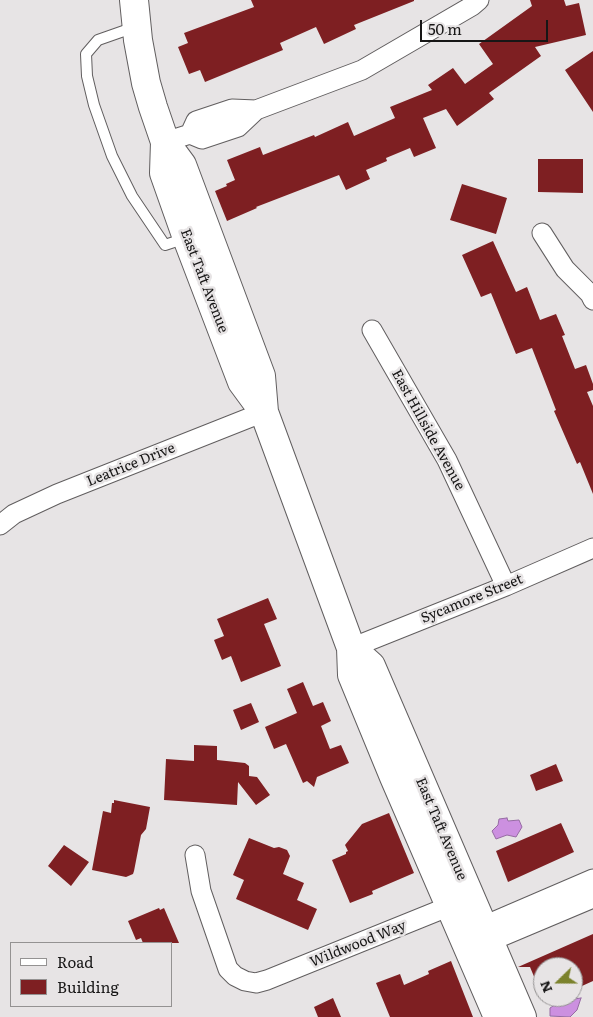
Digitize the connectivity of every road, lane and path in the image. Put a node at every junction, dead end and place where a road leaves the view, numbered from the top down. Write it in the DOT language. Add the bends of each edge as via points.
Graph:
graph roads {
  1 [pos="134,0"];
  2 [pos="479,0"];
  3 [pos="136,27"];
  4 [pos="177,138"];
  5 [pos="542,233"];
  6 [pos="187,238"];
  7 [pos="593,300"];
  8 [pos="372,330"];
  9 [pos="264,412"];
  10 [pos="0,525"];
  11 [pos="593,548"];
  12 [pos="506,586"];
  13 [pos="351,648"];
  14 [pos="194,855"];
  15 [pos="593,879"];
  16 [pos="593,898"];
  17 [pos="460,902"];
  18 [pos="476,938"];
  19 [pos="498,1017"];
  20 [pos="522,1017"];
  1 -- 3 [label="street, East Taft Avenue"];
  2 -- 4 [label="street" via="362,70 256,110 232,109 196,121"];
  3 -- 4 [label="street, East Taft Avenue" via="146,83"];
  3 -- 6 [label="lane" via="98,40 86,54 87,76 112,156 132,196 165,245"];
  4 -- 6 [label="street, East Taft Avenue" via="164,173"];
  4 -- 9 [label="street, East Taft Avenue" via="182,165 261,376"];
  5 -- 7 [label="street" via="565,269"];
  6 -- 9 [label="street, East Taft Avenue" via="242,382"];
  8 -- 12 [label="street, East Hillside Avenue" via="448,460"];
  9 -- 10 [label="street, Leatrice Drive" via="56,494 14,514"];
  9 -- 13 [label="street, East Taft Avenue"];
  11 -- 12 [label="street, Sycamore Street"];
  12 -- 13 [label="street, Sycamore Street"];
  13 -- 17 [label="street, East Taft Avenue" via="371,666"];
  14 -- 17 [label="street, Wildwood Way" via="201,891 228,969 235,976 256,983"];
  15 -- 18 [label="street"];
  16 -- 18 [label="street"];
  17 -- 18 [label="street, East Taft Avenue"];
  18 -- 19 [label="street, East Taft Avenue"];
  18 -- 20 [label="street, East Taft Avenue"];
}
